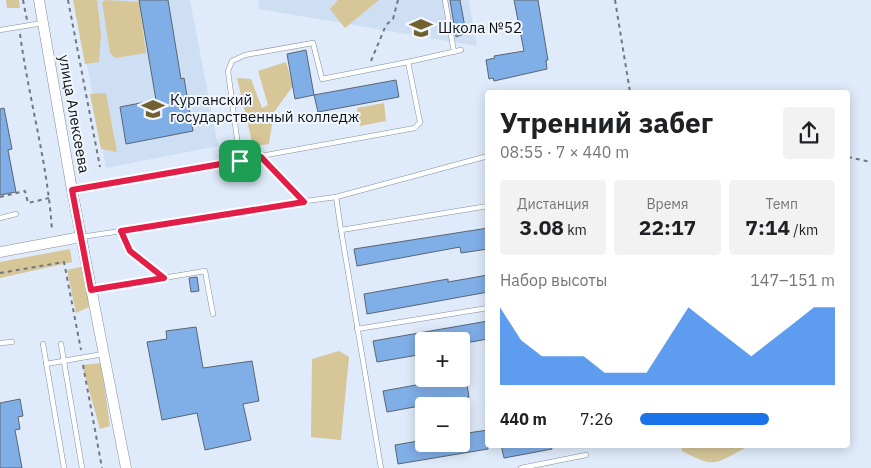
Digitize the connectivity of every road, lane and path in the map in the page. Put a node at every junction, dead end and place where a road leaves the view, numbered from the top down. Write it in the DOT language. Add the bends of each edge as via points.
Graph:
graph roads {
  1 [pos="23,0"];
  2 [pos="39,0"];
  3 [pos="68,0"];
  4 [pos="398,0"];
  5 [pos="446,0"];
  6 [pos="614,0"];
  7 [pos="43,23"];
  8 [pos="28,26"];
  9 [pos="19,27"];
  10 [pos="0,30"];
  11 [pos="461,50"];
  12 [pos="454,52"];
  13 [pos="408,62"];
  14 [pos="369,66"];
  15 [pos="630,90"];
  16 [pos="261,157"];
  17 [pos="485,157"];
  18 [pos="850,158"];
  19 [pos="240,161"];
  20 [pos="871,162"];
  21 [pos="100,167"];
  22 [pos="72,190"];
  23 [pos="336,197"];
  24 [pos="0,198"];
  25 [pos="50,198"];
  26 [pos="304,202"];
  27 [pos="485,206"];
  28 [pos="16,214"];
  29 [pos="0,218"];
  30 [pos="341,230"];
  31 [pos="52,231"];
  32 [pos="121,231"];
  33 [pos="81,237"];
  34 [pos="0,252"];
  35 [pos="0,274"];
  36 [pos="164,278"];
  37 [pos="91,290"];
  38 [pos="485,308"];
  39 [pos="213,314"];
  40 [pos="357,329"];
  41 [pos="12,342"];
  42 [pos="0,343"];
  43 [pos="43,344"];
  44 [pos="61,344"];
  45 [pos="103,354"];
  46 [pos="82,358"];
  47 [pos="64,361"];
  48 [pos="46,364"];
  49 [pos="586,456"];
  50 [pos="64,468"];
  51 [pos="82,468"];
  52 [pos="102,468"];
  53 [pos="126,468"];
  54 [pos="381,468"];
  55 [pos="521,468"];
  1 -- 8 [label="path"];
  2 -- 7 [label="street, улица Алексеева"];
  3 -- 21 [label="path"];
  4 -- 14 [label="path" via="393,19 386,26"];
  5 -- 12 [label="lane"];
  6 -- 15 [label="path"];
  7 -- 8 [label="lane"];
  7 -- 22 [label="street, улица Алексеева"];
  8 -- 9 [label="lane"];
  9 -- 10 [label="lane"];
  9 -- 25 [label="path" via="26,80"];
  11 -- 12 [label="lane"];
  12 -- 13 [label="lane"];
  13 -- 16 [label="lane" via="420,122 417,127"];
  13 -- 19 [label="lane" via="322,79 314,43 232,61 228,71"];
  16 -- 19 [label="lane"];
  16 -- 26 [label="lane"];
  17 -- 23 [label="lane"];
  18 -- 20 [label="path"];
  19 -- 22 [label="lane"];
  22 -- 33 [label="street, улица Алексеева"];
  23 -- 26 [label="lane"];
  23 -- 30 [label="lane"];
  24 -- 25 [label="path" via="25,191 28,203"];
  25 -- 31 [label="path"];
  26 -- 32 [label="lane"];
  27 -- 30 [label="lane"];
  28 -- 29 [label="lane"];
  30 -- 40 [label="lane"];
  32 -- 33 [label="lane"];
  32 -- 36 [label="lane" via="130,251"];
  33 -- 34 [label="street"];
  33 -- 37 [label="street, улица Алексеева"];
  35 -- 46 [label="path" via="64,262"];
  36 -- 37 [label="lane"];
  36 -- 39 [label="lane" via="205,270"];
  37 -- 45 [label="street, улица Алексеева"];
  38 -- 40 [label="lane"];
  40 -- 54 [label="lane"];
  41 -- 42 [label="lane"];
  43 -- 48 [label="lane"];
  44 -- 47 [label="lane"];
  45 -- 46 [label="lane"];
  45 -- 53 [label="street, улица Алексеева"];
  46 -- 47 [label="lane"];
  46 -- 52 [label="path"];
  47 -- 48 [label="lane"];
  47 -- 51 [label="lane"];
  48 -- 50 [label="lane"];
  49 -- 55 [label="lane"];
}
